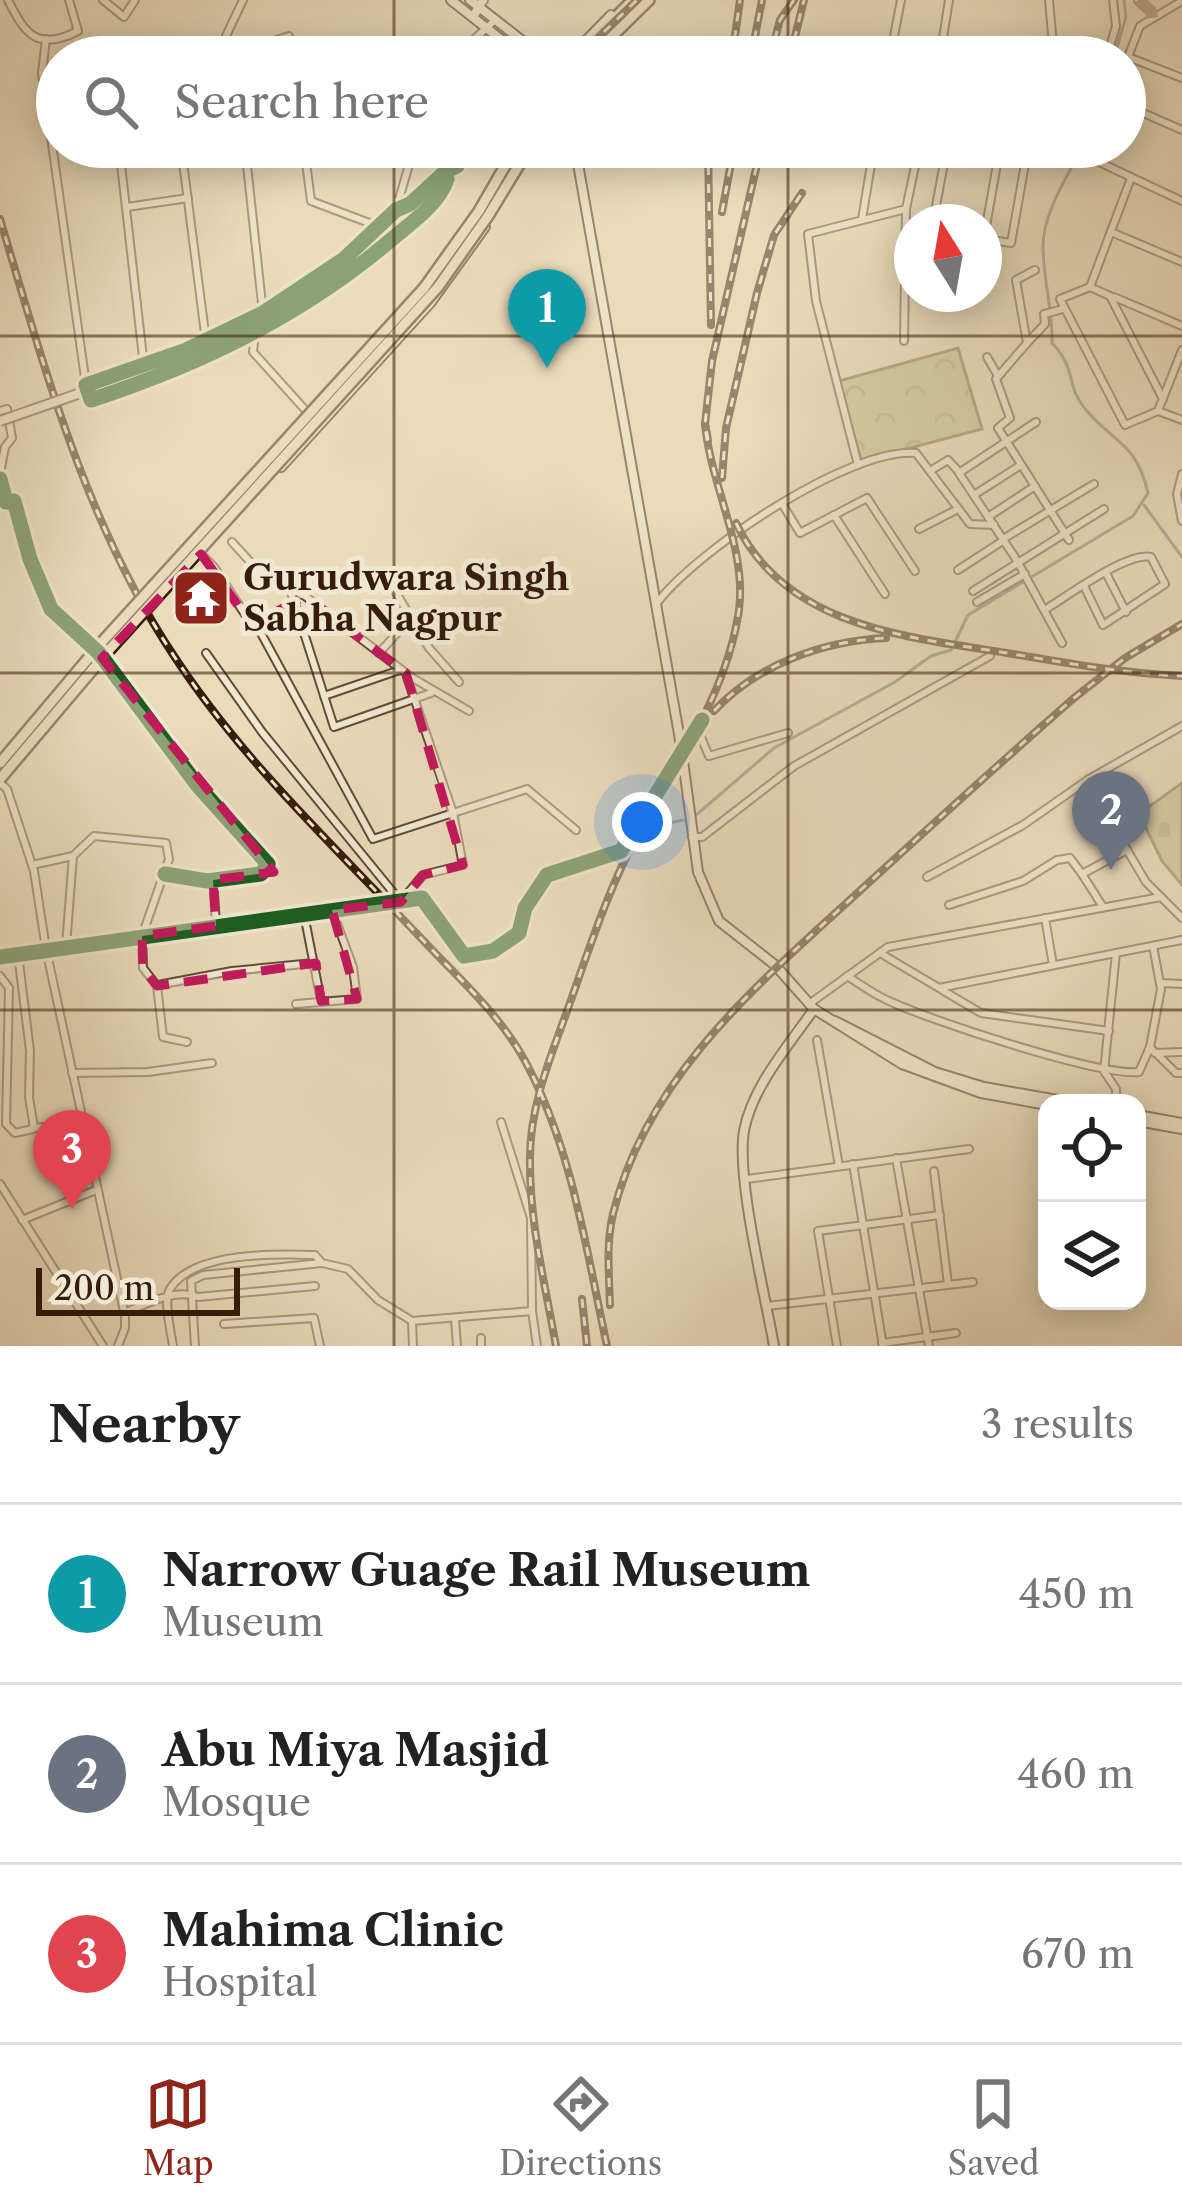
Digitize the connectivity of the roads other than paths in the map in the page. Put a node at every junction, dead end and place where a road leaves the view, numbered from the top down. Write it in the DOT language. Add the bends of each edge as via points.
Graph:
graph roads {
  1 [pos="8,0"];
  2 [pos="70,0"];
  3 [pos="103,0"];
  4 [pos="134,0"];
  5 [pos="243,0"];
  6 [pos="451,0"];
  7 [pos="630,0"];
  8 [pos="652,0"];
  9 [pos="901,0"];
  10 [pos="950,0"];
  11 [pos="1048,0"];
  12 [pos="1113,0"];
  13 [pos="1138,0"];
  14 [pos="1153,0"];
  15 [pos="1182,1"];
  16 [pos="476,2"];
  17 [pos="1151,14"];
  18 [pos="472,16"];
  19 [pos="495,20"];
  20 [pos="486,28"];
  21 [pos="58,36"];
  22 [pos="226,36"];
  23 [pos="477,36"];
  24 [pos="496,36"];
  25 [pos="516,36"];
  26 [pos="594,36"];
  27 [pos="615,36"];
  28 [pos="894,36"];
  29 [pos="944,36"];
  30 [pos="1052,36"];
  31 [pos="1113,36"];
  32 [pos="1136,36"];
  33 [pos="36,38"];
  34 [pos="1146,66"];
  35 [pos="1182,78"];
  36 [pos="1146,114"];
  37 [pos="1182,130"];
  38 [pos="56,168"];
  39 [pos="122,168"];
  40 [pos="184,168"];
  41 [pos="246,168"];
  42 [pos="307,168"];
  43 [pos="408,168"];
  44 [pos="453,168"];
  45 [pos="456,168"];
  46 [pos="501,168"];
  47 [pos="503,168"];
  48 [pos="519,168"];
  49 [pos="520,168"];
  50 [pos="579,168"];
  51 [pos="870,168"];
  52 [pos="915,168"];
  53 [pos="943,168"];
  54 [pos="997,168"];
  55 [pos="1024,168"];
  56 [pos="1110,168"];
  57 [pos="447,178"];
  58 [pos="1131,178"];
  59 [pos="188,198"];
  60 [pos="1182,201"];
  61 [pos="908,204"];
  62 [pos="936,204"];
  63 [pos="991,204"];
  64 [pos="127,207"];
  65 [pos="396,210"];
  66 [pos="894,214"];
  67 [pos="862,219"];
  68 [pos="380,227"];
  69 [pos="1111,232"];
  70 [pos="1002,241"];
  71 [pos="1182,262"];
  72 [pos="1035,270"];
  73 [pos="1090,287"];
  74 [pos="1111,296"];
  75 [pos="1056,311"];
  76 [pos="905,312"];
  77 [pos="263,313"];
  78 [pos="1182,326"];
  79 [pos="254,333"];
  80 [pos="206,341"];
  81 [pos="904,341"];
  82 [pos="1027,343"];
  83 [pos="1182,350"];
  84 [pos="987,357"];
  85 [pos="145,366"];
  86 [pos="998,376"];
  87 [pos="89,388"];
  88 [pos="1163,399"];
  89 [pos="0,411"];
  90 [pos="1158,411"];
  91 [pos="308,413"];
  92 [pos="1182,420"];
  93 [pos="0,422"];
  94 [pos="1036,422"];
  95 [pos="1006,442"];
  96 [pos="1021,465"];
  97 [pos="858,466"];
  98 [pos="930,471"];
  99 [pos="959,472"];
  100 [pos="1182,474"];
  101 [pos="0,476"];
  102 [pos="1094,484"];
  103 [pos="1035,486"];
  104 [pos="974,495"];
  105 [pos="783,505"];
  106 [pos="958,508"];
  107 [pos="1050,509"];
  108 [pos="1104,509"];
  109 [pos="834,514"];
  110 [pos="988,517"];
  111 [pos="1182,521"];
  112 [pos="994,525"];
  113 [pos="919,529"];
  114 [pos="1067,536"];
  115 [pos="1003,539"];
  116 [pos="232,542"];
  117 [pos="201,554"];
  118 [pos="1018,562"];
  119 [pos="958,570"];
  120 [pos="915,571"];
  121 [pos="1106,573"];
  122 [pos="385,574"];
  123 [pos="1025,575"];
  124 [pos="164,583"];
  125 [pos="1084,586"];
  126 [pos="290,589"];
  127 [pos="973,591"];
  128 [pos="885,594"];
  129 [pos="305,596"];
  130 [pos="977,602"];
  131 [pos="295,605"];
  132 [pos="655,606"];
  133 [pos="1046,609"];
  134 [pos="1126,612"];
  135 [pos="410,619"];
  136 [pos="256,624"];
  137 [pos="1062,643"];
  138 [pos="206,653"];
  139 [pos="379,653"];
  140 [pos="97,656"];
  141 [pos="990,656"];
  142 [pos="404,672"];
  143 [pos="459,682"];
  144 [pos="434,692"];
  145 [pos="324,696"];
  146 [pos="415,698"];
  147 [pos="469,711"];
  148 [pos="1182,726"];
  149 [pos="334,727"];
  150 [pos="788,733"];
  151 [pos="315,735"];
  152 [pos="0,761"];
  153 [pos="1089,778"];
  154 [pos="0,782"];
  155 [pos="453,813"];
  156 [pos="576,830"];
  157 [pos="692,837"];
  158 [pos="1127,850"];
  159 [pos="73,856"];
  160 [pos="32,866"];
  161 [pos="165,874"];
  162 [pos="1082,874"];
  163 [pos="927,877"];
  164 [pos="213,880"];
  165 [pos="1161,896"];
  166 [pos="401,902"];
  167 [pos="949,905"];
  168 [pos="1103,907"];
  169 [pos="332,910"];
  170 [pos="304,914"];
  171 [pos="1045,918"];
  172 [pos="1182,918"];
  173 [pos="216,926"];
  174 [pos="142,936"];
  175 [pos="1182,940"];
  176 [pos="66,946"];
  177 [pos="1153,946"];
  178 [pos="46,949"];
  179 [pos="880,953"];
  180 [pos="1116,953"];
  181 [pos="18,954"];
  182 [pos="0,957"];
  183 [pos="314,963"];
  184 [pos="1053,965"];
  185 [pos="0,976"];
  186 [pos="847,976"];
  187 [pos="1160,982"];
  188 [pos="1182,985"];
  189 [pos="157,986"];
  190 [pos="939,988"];
  191 [pos="321,1001"];
  192 [pos="296,1004"];
  193 [pos="812,1006"];
  194 [pos="4,1018"];
  195 [pos="1108,1031"];
  196 [pos="818,1040"];
  197 [pos="187,1042"];
  198 [pos="1152,1050"];
  199 [pos="1182,1052"];
  200 [pos="212,1063"];
  201 [pos="1104,1070"];
  202 [pos="72,1073"];
  203 [pos="1182,1073"];
  204 [pos="4,1076"];
  205 [pos="1116,1094"];
  206 [pos="1038,1101"];
  207 [pos="1146,1120"];
  208 [pos="501,1122"];
  209 [pos="1182,1126"];
  210 [pos="34,1128"];
  211 [pos="83,1130"];
  212 [pos="15,1133"];
  213 [pos="0,1141"];
  214 [pos="969,1149"];
  215 [pos="896,1157"];
  216 [pos="853,1164"];
  217 [pos="839,1166"];
  218 [pos="934,1171"];
  219 [pos="747,1179"];
  220 [pos="0,1184"];
  221 [pos="96,1190"];
  222 [pos="940,1215"];
  223 [pos="22,1220"];
  224 [pos="908,1221"];
  225 [pos="863,1226"];
  226 [pos="322,1264"];
  227 [pos="973,1282"];
  228 [pos="948,1284"];
  229 [pos="315,1286"];
  230 [pos="918,1288"];
  231 [pos="190,1293"];
  232 [pos="874,1294"];
  233 [pos="167,1296"];
  234 [pos="830,1299"];
  235 [pos="767,1306"];
  236 [pos="532,1311"];
  237 [pos="124,1313"];
  238 [pos="455,1319"];
  239 [pos="412,1321"];
  240 [pos="224,1324"];
  241 [pos="956,1334"];
  242 [pos="928,1342"];
  243 [pos="882,1344"];
  244 [pos="103,1346"];
  245 [pos="118,1346"];
  246 [pos="173,1346"];
  247 [pos="195,1346"];
  248 [pos="320,1346"];
  249 [pos="412,1346"];
  250 [pos="457,1346"];
  251 [pos="537,1346"];
  252 [pos="774,1346"];
  253 [pos="837,1346"];
  1 -- 33 [label="street"];
  2 -- 21 [label="street" via="78,31"];
  3 -- 4 [label="street" via="124,17"];
  5 -- 22 [label="street"];
  6 -- 18 [label="main road"];
  7 -- 26 [label="main road"];
  8 -- 27 [label="main road"];
  9 -- 28 [label="street"];
  10 -- 29 [label="street"];
  11 -- 30 [label="street"];
  12 -- 31 [label="street"];
  13 -- 17 [label="street"];
  14 -- 17 [label="street"];
  15 -- 17 [label="street"];
  16 -- 18 [label="main road"];
  16 -- 19 [label="main road"];
  17 -- 32 [label="street"];
  18 -- 20 [label="main road"];
  19 -- 20 [label="street"];
  19 -- 25 [label="main road"];
  20 -- 23 [label="street"];
  20 -- 24 [label="main road"];
  34 -- 35 [label="street"];
  36 -- 37 [label="street"];
  38 -- 87 [label="street"];
  39 -- 64 [label="street"];
  40 -- 59 [label="street"];
  41 -- 77 [label="street"];
  42 -- 68 [label="street" via="311,201"];
  43 -- 65 [label="street"];
  44 -- 65 [label="street"];
  45 -- 57 [label="main road"];
  46 -- 91 [label="main road" via="421,287"];
  47 -- 152 [label="main road, bridge" via="424,288"];
  48 -- 154 [label="main road, bridge" via="438,287"];
  49 -- 117 [label="main road" via="451,284"];
  50 -- 132 [label="main road"];
  51 -- 67 [label="street"];
  52 -- 61 [label="street"];
  53 -- 62 [label="street"];
  54 -- 63 [label="street"];
  55 -- 70 [label="street" via="1011,243"];
  56 -- 58 [label="street"];
  57 -- 79 [label="street" via="442,193 374,254"];
  57 -- 87 [label="main road, bridge" via="300,302 224,343"];
  58 -- 60 [label="street"];
  58 -- 69 [label="street"];
  59 -- 64 [label="street"];
  59 -- 80 [label="street"];
  64 -- 85 [label="street"];
  65 -- 68 [label="street"];
  66 -- 67 [label="street"];
  67 -- 97 [label="street" via="808,234 816,301"];
  68 -- 77 [label="street"];
  69 -- 71 [label="street"];
  69 -- 73 [label="street"];
  72 -- 82 [label="street" via="1016,280"];
  73 -- 74 [label="street"];
  73 -- 75 [label="street" via="1060,299"];
  74 -- 78 [label="street"];
  74 -- 88 [label="street"];
  75 -- 82 [label="street" via="1044,314"];
  75 -- 90 [label="street" via="1125,425"];
  76 -- 81 [label="street"];
  77 -- 79 [label="street"];
  77 -- 80 [label="street"];
  79 -- 87 [label="street" via="91,400"];
  79 -- 91 [label="street" via="253,352"];
  80 -- 85 [label="street"];
  82 -- 86 [label="street"];
  83 -- 88 [label="street"];
  84 -- 86 [label="street"];
  85 -- 87 [label="street"];
  86 -- 95 [label="street" via="1010,418 998,428"];
  87 -- 93 [label="main road, bridge"];
  88 -- 90 [label="street"];
  89 -- 101 [label="street" via="7,409 12,439"];
  90 -- 92 [label="street"];
  91 -- 124 [label="main road" via="164,572"];
  94 -- 95 [label="street"];
  95 -- 96 [label="street"];
  95 -- 99 [label="street"];
  96 -- 103 [label="street"];
  96 -- 104 [label="street"];
  97 -- 98 [label="street" via="912,452"];
  97 -- 105 [label="street"];
  98 -- 99 [label="street" via="948,460"];
  98 -- 106 [label="street"];
  99 -- 104 [label="street"];
  100 -- 111 [label="street"];
  101 -- 140 [label="street" via="51,609"];
  102 -- 107 [label="street"];
  103 -- 107 [label="street"];
  103 -- 110 [label="street"];
  104 -- 110 [label="street"];
  105 -- 109 [label="street" via="800,533"];
  105 -- 132 [label="street" via="710,549"];
  106 -- 112 [label="street" via="970,524"];
  106 -- 113 [label="street"];
  107 -- 114 [label="street"];
  107 -- 115 [label="street"];
  108 -- 114 [label="street"];
  109 -- 120 [label="street" via="867,499"];
  109 -- 128 [label="street"];
  110 -- 112 [label="street"];
  112 -- 115 [label="street"];
  114 -- 118 [label="street"];
  115 -- 118 [label="street"];
  115 -- 119 [label="street"];
  116 -- 126 [label="street" via="264,578"];
  117 -- 124 [label="main road"];
  117 -- 136 [label="street"];
  118 -- 123 [label="street"];
  118 -- 127 [label="street"];
  121 -- 125 [label="street"];
  121 -- 134 [label="street"];
  121 -- 134 [label="street" via="1146,554 1165,580"];
  122 -- 135 [label="street"];
  123 -- 130 [label="street"];
  123 -- 133 [label="street"];
  124 -- 140 [label="main road"];
  125 -- 133 [label="street"];
  125 -- 134 [label="street" via="1103,625"];
  126 -- 129 [label="street"];
  126 -- 131 [label="street"];
  129 -- 131 [label="street"];
  129 -- 139 [label="street"];
  131 -- 136 [label="street"];
  131 -- 145 [label="street"];
  132 -- 157 [label="main road, bridge"];
  133 -- 137 [label="street"];
  135 -- 139 [label="street"];
  135 -- 143 [label="street"];
  136 -- 151 [label="street"];
  138 -- 166 [label="street"];
  139 -- 142 [label="street"];
  140 -- 152 [label="main road" via="82,662"];
  140 -- 154 [label="main road" via="95,670"];
  140 -- 164 [label="street" via="268,864 261,874"];
  141 -- 157 [label="street" via="794,766"];
  142 -- 144 [label="street"];
  142 -- 145 [label="street"];
  142 -- 146 [label="street"];
  144 -- 146 [label="street"];
  144 -- 147 [label="street"];
  145 -- 149 [label="street"];
  146 -- 149 [label="street"];
  146 -- 155 [label="street"];
  148 -- 153 [label="street"];
  149 -- 151 [label="street"];
  150 -- 166 [label="street" via="709,756 700,724 621,851 548,875 519,933 493,951 464,956 422,898"];
  151 -- 155 [label="street" via="373,839"];
  153 -- 158 [label="street"];
  153 -- 163 [label="street"];
  154 -- 160 [label="street"];
  155 -- 156 [label="street" via="527,789"];
  155 -- 166 [label="street" via="463,865 423,875"];
  157 -- 193 [label="main road" via="719,921"];
  158 -- 162 [label="street"];
  158 -- 165 [label="street"];
  159 -- 160 [label="street"];
  159 -- 161 [label="street" via="94,836 158,841 168,847"];
  159 -- 176 [label="street"];
  160 -- 178 [label="street"];
  161 -- 164 [label="street"];
  161 -- 174 [label="street"];
  162 -- 167 [label="street" via="1070,858 1057,860 1023,881"];
  162 -- 168 [label="street"];
  164 -- 173 [label="street"];
  165 -- 168 [label="street"];
  165 -- 172 [label="street"];
  166 -- 169 [label="street"];
  168 -- 171 [label="street"];
  169 -- 170 [label="street"];
  169 -- 191 [label="street" via="357,999"];
  170 -- 173 [label="street"];
  170 -- 183 [label="street"];
  171 -- 179 [label="street"];
  171 -- 184 [label="street"];
  173 -- 174 [label="street"];
  174 -- 176 [label="street"];
  174 -- 189 [label="street" via="143,968"];
  175 -- 177 [label="street"];
  176 -- 178 [label="street"];
  177 -- 180 [label="street"];
  177 -- 187 [label="street"];
  178 -- 181 [label="street"];
  178 -- 202 [label="street"];
  179 -- 186 [label="street"];
  179 -- 190 [label="street"];
  180 -- 184 [label="street"];
  180 -- 195 [label="street"];
  181 -- 182 [label="street"];
  181 -- 210 [label="street"];
  183 -- 189 [label="street"];
  183 -- 191 [label="street"];
  184 -- 190 [label="street"];
  185 -- 194 [label="street" via="9,988"];
  186 -- 193 [label="street"];
  186 -- 201 [label="street" via="922,1014"];
  187 -- 188 [label="street"];
  187 -- 198 [label="street"];
  189 -- 197 [label="street" via="163,1037"];
  190 -- 195 [label="street" via="981,1013"];
  191 -- 192 [label="street"];
  193 -- 206 [label="main road" via="935,1072"];
  193 -- 219 [label="main road" via="754,1103 744,1131"];
  194 -- 204 [label="street"];
  195 -- 201 [label="street"];
  196 -- 217 [label="street"];
  198 -- 199 [label="street"];
  198 -- 201 [label="street" via="1139,1072"];
  198 -- 203 [label="street"];
  200 -- 202 [label="street"];
  201 -- 205 [label="street"];
  202 -- 211 [label="street"];
  204 -- 212 [label="street" via="6,1124"];
  207 -- 209 [label="main road"];
  208 -- 236 [label="street" via="531,1218"];
  210 -- 211 [label="street"];
  210 -- 212 [label="street"];
  211 -- 221 [label="street"];
  212 -- 213 [label="street"];
  214 -- 215 [label="street"];
  215 -- 216 [label="street"];
  215 -- 224 [label="street"];
  216 -- 217 [label="street"];
  216 -- 225 [label="street"];
  217 -- 219 [label="street"];
  218 -- 222 [label="street"];
  219 -- 235 [label="main road"];
  220 -- 223 [label="street"];
  221 -- 223 [label="street"];
  221 -- 237 [label="street"];
  222 -- 224 [label="street"];
  222 -- 228 [label="street"];
  223 -- 244 [label="street"];
  224 -- 225 [label="street"];
  224 -- 230 [label="street"];
  225 -- 232 [label="street"];
  225 -- 234 [label="street" via="818,1231"];
  226 -- 231 [label="street" via="203,1275 191,1281"];
  226 -- 233 [label="street" via="315,1255 263,1254 206,1264"];
  226 -- 239 [label="street" via="348,1269"];
  227 -- 228 [label="street"];
  228 -- 230 [label="street"];
  229 -- 231 [label="street"];
  230 -- 232 [label="street"];
  230 -- 242 [label="street"];
  231 -- 233 [label="street"];
  231 -- 247 [label="street"];
  232 -- 234 [label="street"];
  232 -- 243 [label="street"];
  233 -- 237 [label="street"];
  233 -- 246 [label="street"];
  234 -- 235 [label="street"];
  234 -- 253 [label="street"];
  235 -- 252 [label="main road"];
  236 -- 238 [label="street"];
  236 -- 251 [label="street"];
  237 -- 245 [label="street"];
  238 -- 239 [label="street"];
  238 -- 250 [label="street"];
  239 -- 249 [label="street"];
  240 -- 248 [label="street" via="314,1318"];
  241 -- 242 [label="street"];
  242 -- 243 [label="street"];
}
